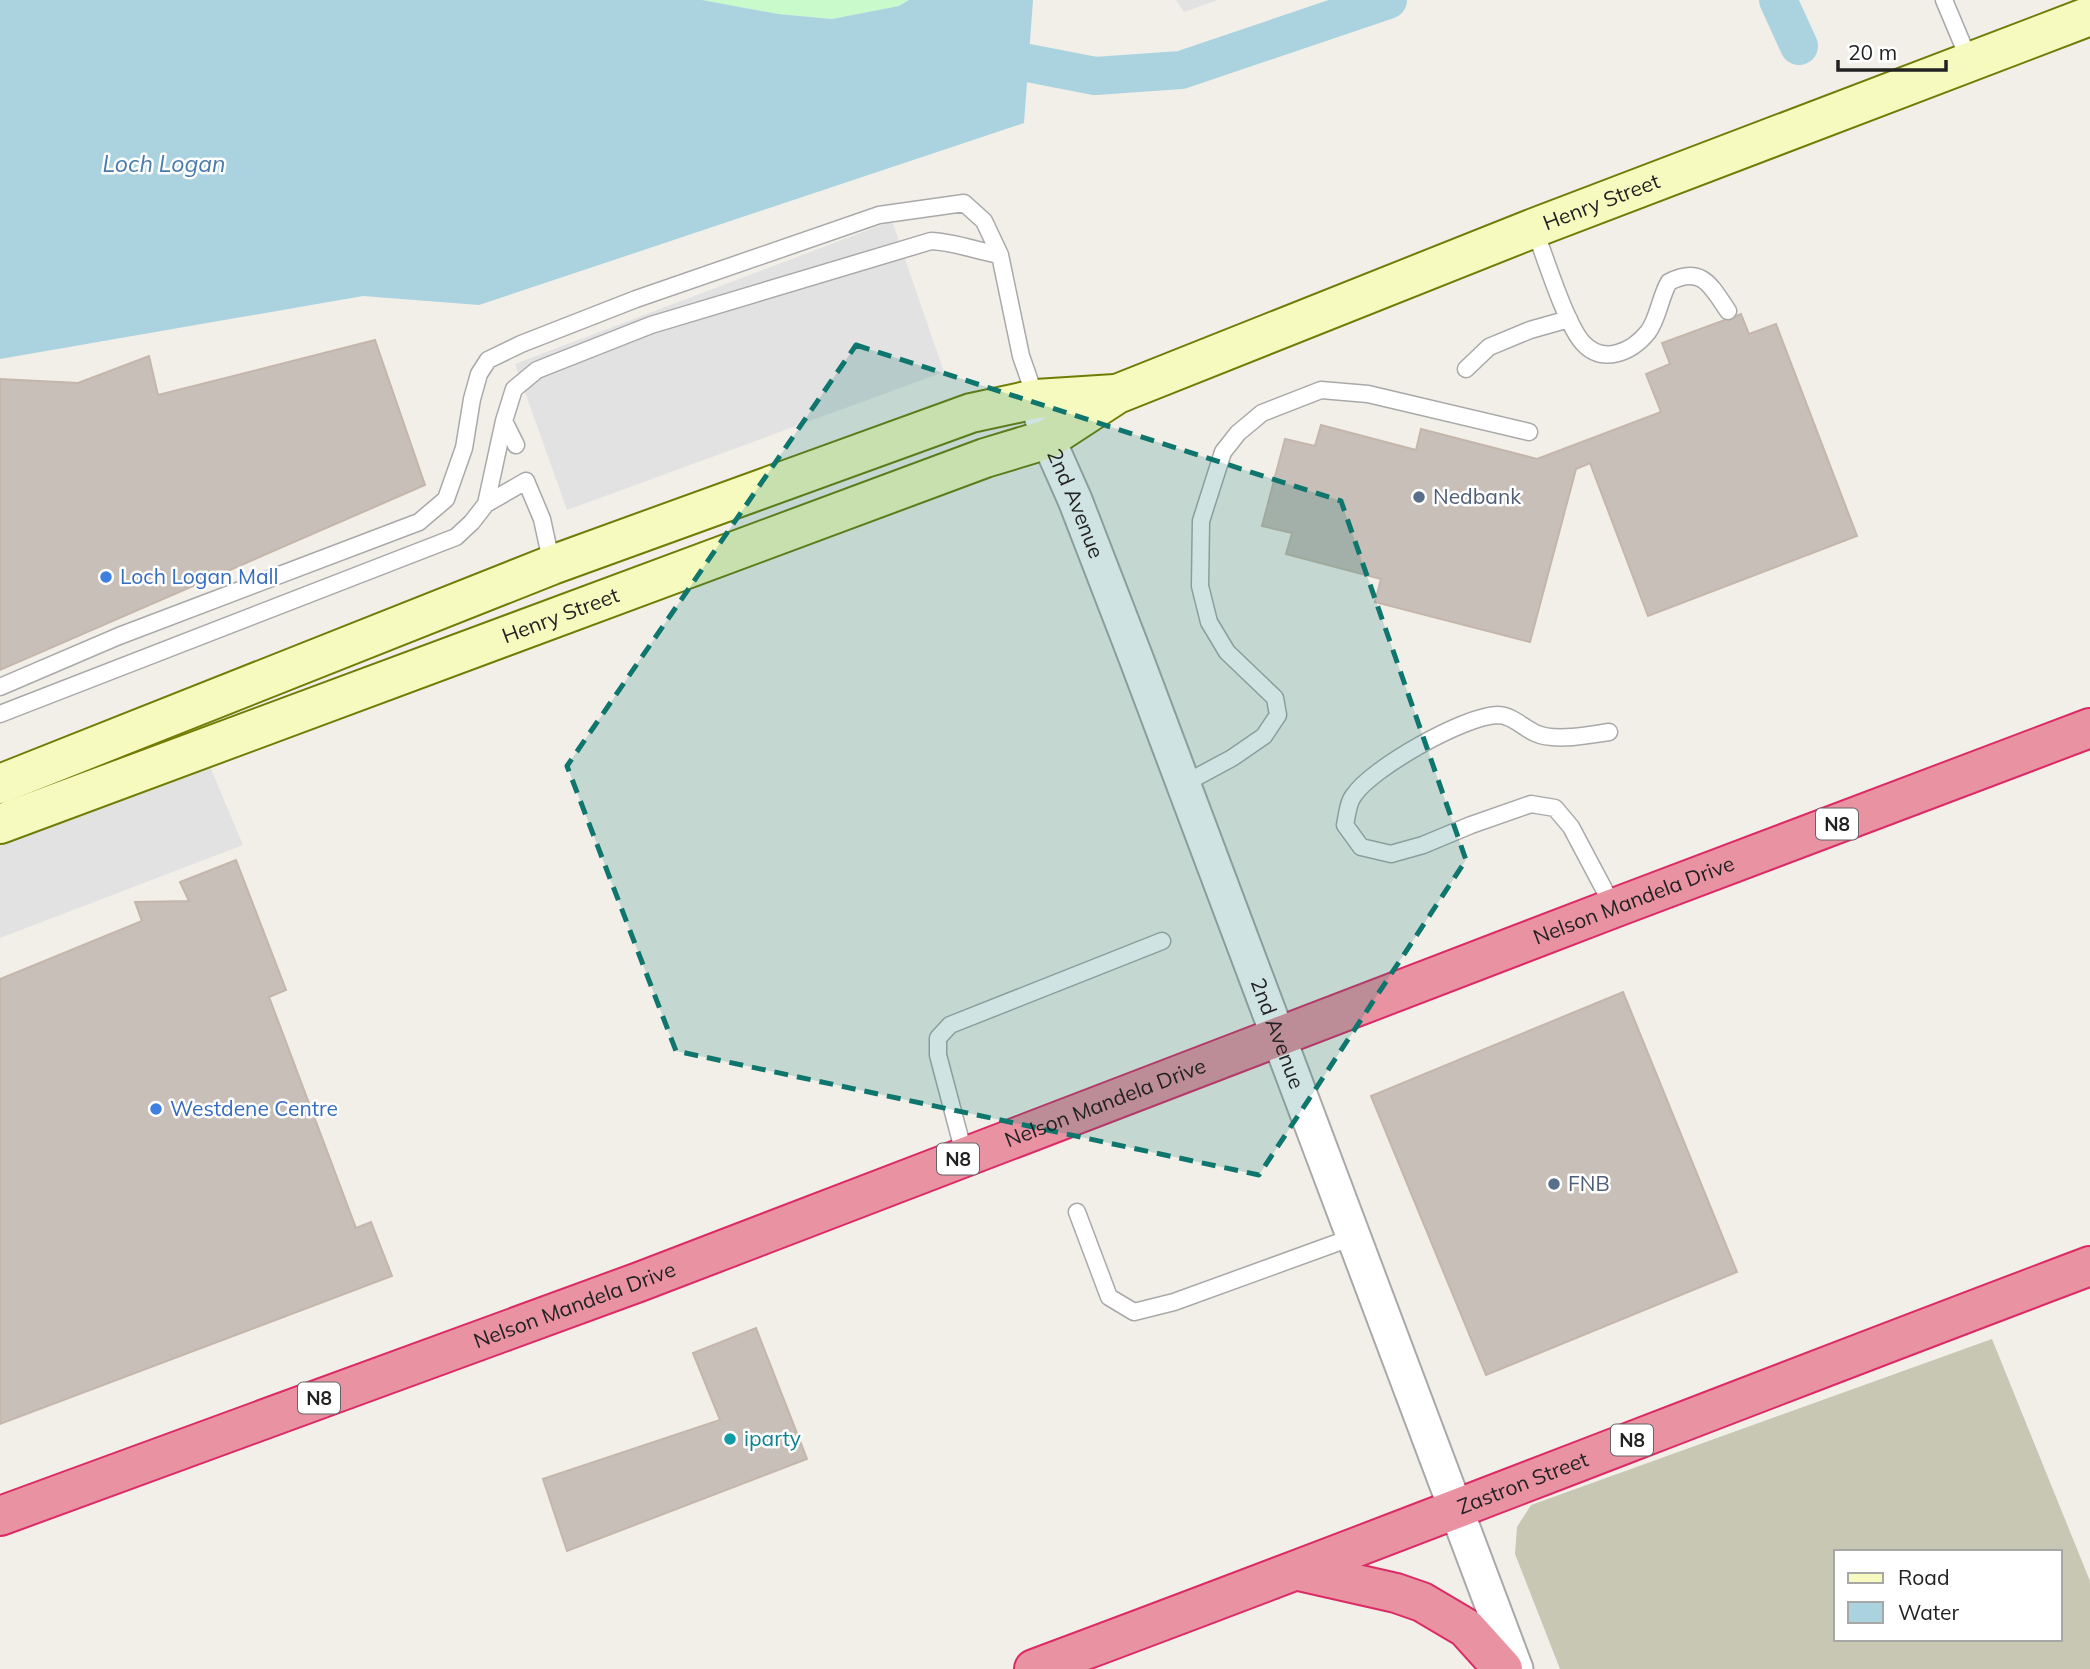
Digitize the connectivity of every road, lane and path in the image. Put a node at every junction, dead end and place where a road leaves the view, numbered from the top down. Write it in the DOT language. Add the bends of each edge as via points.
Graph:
graph roads {
  1 [pos="1944,0"];
  2 [pos="2090,16"];
  3 [pos="1970,62"];
  4 [pos="1534,228"];
  5 [pos="1000,255"];
  6 [pos="1728,311"];
  7 [pos="1569,319"];
  8 [pos="1466,369"];
  9 [pos="1117,394"];
  10 [pos="1036,399"];
  11 [pos="504,421"];
  12 [pos="1529,432"];
  13 [pos="1048,439"];
  14 [pos="516,445"];
  15 [pos="486,504"];
  16 [pos="552,565"];
  17 [pos="0,687"];
  18 [pos="0,714"];
  19 [pos="2090,728"];
  20 [pos="1609,732"];
  21 [pos="0,784"];
  22 [pos="1182,785"];
  23 [pos="0,824"];
  24 [pos="1614,908"];
  25 [pos="1162,941"];
  26 [pos="1277,1037"];
  27 [pos="965,1157"];
  28 [pos="1077,1212"];
  29 [pos="1353,1237"];
  30 [pos="2090,1266"];
  31 [pos="1455,1508"];
  32 [pos="0,1516"];
  33 [pos="1298,1571"];
  34 [pos="1034,1669"];
  35 [pos="1503,1669"];
  36 [pos="1516,1669"];
  1 -- 3 [label="lane"];
  2 -- 3 [label="street, Henry Street"];
  3 -- 4 [label="street, Henry Street"];
  4 -- 7 [label="lane"];
  4 -- 9 [label="street, Henry Street"];
  5 -- 10 [label="lane" via="1021,356"];
  5 -- 11 [label="lane" via="931,241 650,325 537,370 514,389"];
  5 -- 17 [label="lane" via="984,221 964,203 879,215 521,344 488,360 479,374 464,448 446,499 419,522 119,636"];
  6 -- 7 [label="lane" via="1698,276 1683,275 1669,282 1650,330 1619,354 1600,354 1583,343"];
  7 -- 8 [label="lane" via="1489,347"];
  9 -- 10 [label="street, Henry Street"];
  9 -- 13 [label="street, Henry Street"];
  10 -- 13 [label="street, 2nd Avenue"];
  10 -- 16 [label="street, Henry Street" via="971,413"];
  11 -- 14 [label="lane"];
  11 -- 15 [label="lane"];
  12 -- 22 [label="lane" via="1368,394 1321,390 1262,413 1238,433 1223,452 1201,521 1199,586 1209,622 1227,652 1275,698 1278,715 1264,736"];
  13 -- 22 [label="street, 2nd Avenue"];
  13 -- 23 [label="street, Henry Street" via="985,458"];
  15 -- 16 [label="lane" via="526,481 542,519"];
  15 -- 18 [label="lane" via="456,537"];
  16 -- 21 [label="street, Henry Street"];
  19 -- 24 [label="highway, Nelson Mandela Drive / N8"];
  20 -- 24 [label="lane" via="1577,737 1537,734 1512,718 1497,715 1475,720 1377,771 1353,796 1345,825 1361,847 1391,854 1531,804 1555,808 1571,827"];
  22 -- 26 [label="street, 2nd Avenue"];
  24 -- 26 [label="highway, Nelson Mandela Drive / N8"];
  25 -- 27 [label="lane" via="950,1025 938,1038 938,1055"];
  26 -- 27 [label="highway, Nelson Mandela Drive / N8"];
  26 -- 29 [label="street, 2nd Avenue"];
  27 -- 32 [label="highway, Nelson Mandela Drive / N8" via="626,1287"];
  28 -- 29 [label="lane" via="1109,1297 1134,1312 1174,1303"];
  29 -- 31 [label="street, 2nd Avenue"];
  30 -- 31 [label="highway, Zastron Street / N8"];
  31 -- 33 [label="highway, Zastron Street / N8"];
  31 -- 36 [label="street, 2nd Avenue"];
  33 -- 34 [label="highway, Zastron Street / N8"];
  33 -- 35 [label="highway" via="1422,1602 1466,1628"];
}
